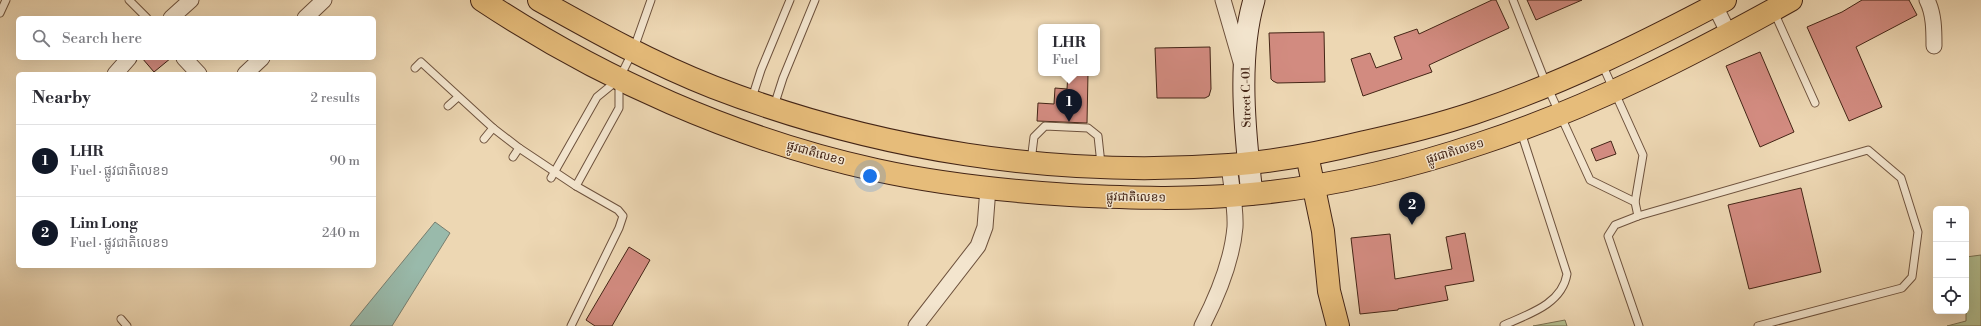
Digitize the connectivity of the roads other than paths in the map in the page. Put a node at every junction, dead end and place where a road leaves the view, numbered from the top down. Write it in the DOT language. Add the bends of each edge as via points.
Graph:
graph roads {
  1 [pos="6,0"];
  2 [pos="129,0"];
  3 [pos="191,0"];
  4 [pos="324,0"];
  5 [pos="482,0"];
  6 [pos="539,0"];
  7 [pos="652,0"];
  8 [pos="790,0"];
  9 [pos="815,0"];
  10 [pos="1223,0"];
  11 [pos="1254,0"];
  12 [pos="1513,0"];
  13 [pos="1927,0"];
  14 [pos="1717,2"];
  15 [pos="1782,5"];
  16 [pos="0,13"];
  17 [pos="145,16"];
  18 [pos="173,16"];
  19 [pos="307,16"];
  20 [pos="1729,34"];
  21 [pos="1934,46"];
  22 [pos="633,51"];
  23 [pos="127,60"];
  24 [pos="186,60"];
  25 [pos="260,60"];
  26 [pos="1601,61"];
  27 [pos="414,68"];
  28 [pos="1244,71"];
  29 [pos="117,72"];
  30 [pos="197,72"];
  31 [pos="247,72"];
  32 [pos="619,79"];
  33 [pos="1547,86"];
  34 [pos="1614,90"];
  35 [pos="458,97"];
  36 [pos="751,100"];
  37 [pos="1815,103"];
  38 [pos="448,106"];
  39 [pos="774,108"];
  40 [pos="1560,114"];
  41 [pos="493,128"];
  42 [pos="1520,130"];
  43 [pos="484,139"];
  44 [pos="519,148"];
  45 [pos="1307,155"];
  46 [pos="513,157"];
  47 [pos="1030,162"];
  48 [pos="1238,164"];
  49 [pos="1102,166"];
  50 [pos="553,175"];
  51 [pos="1314,185"];
  52 [pos="576,186"];
  53 [pos="988,188"];
  54 [pos="1243,195"];
  55 [pos="1635,202"];
  56 [pos="1638,216"];
  57 [pos="121,319"];
  58 [pos="1504,325"];
  59 [pos="127,326"];
  60 [pos="570,326"];
  61 [pos="916,326"];
  62 [pos="1202,326"];
  63 [pos="1338,326"];
  64 [pos="1640,326"];
  65 [pos="1758,326"];
  1 -- 16 [label="lane"];
  2 -- 17 [label="lane"];
  3 -- 18 [label="street"];
  4 -- 19 [label="street"];
  5 -- 32 [label="main road, ផ្លូវជាតិលេខ១" via="519,25"];
  6 -- 22 [label="main road"];
  7 -- 22 [label="lane"];
  8 -- 36 [label="lane"];
  9 -- 39 [label="lane" via="783,78"];
  10 -- 28 [label="street"];
  11 -- 28 [label="street, Street C-01" via="1247,34"];
  12 -- 33 [label="lane"];
  13 -- 21 [label="street" via="1931,8"];
  14 -- 20 [label="street"];
  14 -- 26 [label="main road"];
  15 -- 20 [label="main road, ផ្លូវជាតិលេខ១"];
  15 -- 37 [label="lane"];
  20 -- 34 [label="main road, ផ្លូវជាតិលេខ១"];
  22 -- 32 [label="lane"];
  22 -- 36 [label="main road" via="712,86"];
  23 -- 29 [label="street"];
  24 -- 30 [label="street"];
  25 -- 31 [label="street"];
  26 -- 33 [label="main road"];
  26 -- 34 [label="lane"];
  27 -- 35 [label="lane" via="421,62"];
  28 -- 48 [label="street, Street C-01"];
  32 -- 50 [label="lane" via="597,97"];
  32 -- 52 [label="lane" via="619,108"];
  32 -- 53 [label="main road, ផ្លូវជាតិលេខ១" via="700,115 791,147 875,170"];
  33 -- 40 [label="lane"];
  33 -- 45 [label="main road" via="1412,132"];
  34 -- 40 [label="main road, ផ្លូវជាតិលេខ១"];
  34 -- 55 [label="lane" via="1643,155"];
  35 -- 38 [label="lane"];
  35 -- 41 [label="lane"];
  36 -- 39 [label="main road"];
  39 -- 47 [label="main road" via="884,139 939,150"];
  40 -- 42 [label="main road, ផ្លូវជាតិលេខ១"];
  40 -- 55 [label="lane" via="1590,180"];
  41 -- 43 [label="lane"];
  41 -- 44 [label="lane"];
  42 -- 51 [label="main road, ផ្លូវជាតិលេខ១" via="1420,162"];
  42 -- 58 [label="lane" via="1567,274 1558,295 1540,309"];
  44 -- 46 [label="lane"];
  44 -- 50 [label="lane"];
  45 -- 48 [label="main road"];
  45 -- 51 [label="main road"];
  47 -- 49 [label="main road"];
  47 -- 49 [label="lane" via="1034,137 1045,126 1088,128 1098,136"];
  48 -- 49 [label="main road" via="1168,168"];
  48 -- 54 [label="street, Street C-01"];
  50 -- 52 [label="lane"];
  51 -- 54 [label="main road, ផ្លូវជាតិលេខ១"];
  51 -- 63 [label="main road" via="1323,231 1329,291"];
  52 -- 60 [label="lane" via="618,210 623,216"];
  53 -- 54 [label="main road, ផ្លូវជាតិលេខ១" via="1100,197"];
  53 -- 61 [label="street" via="985,227 978,246"];
  54 -- 62 [label="street" via="1226,273"];
  55 -- 56 [label="lane"];
  56 -- 64 [label="lane" via="1615,225 1608,236"];
  56 -- 65 [label="lane" via="1868,150 1901,178 1918,232 1912,278 1902,288"];
  57 -- 59 [label="lane"];
}
